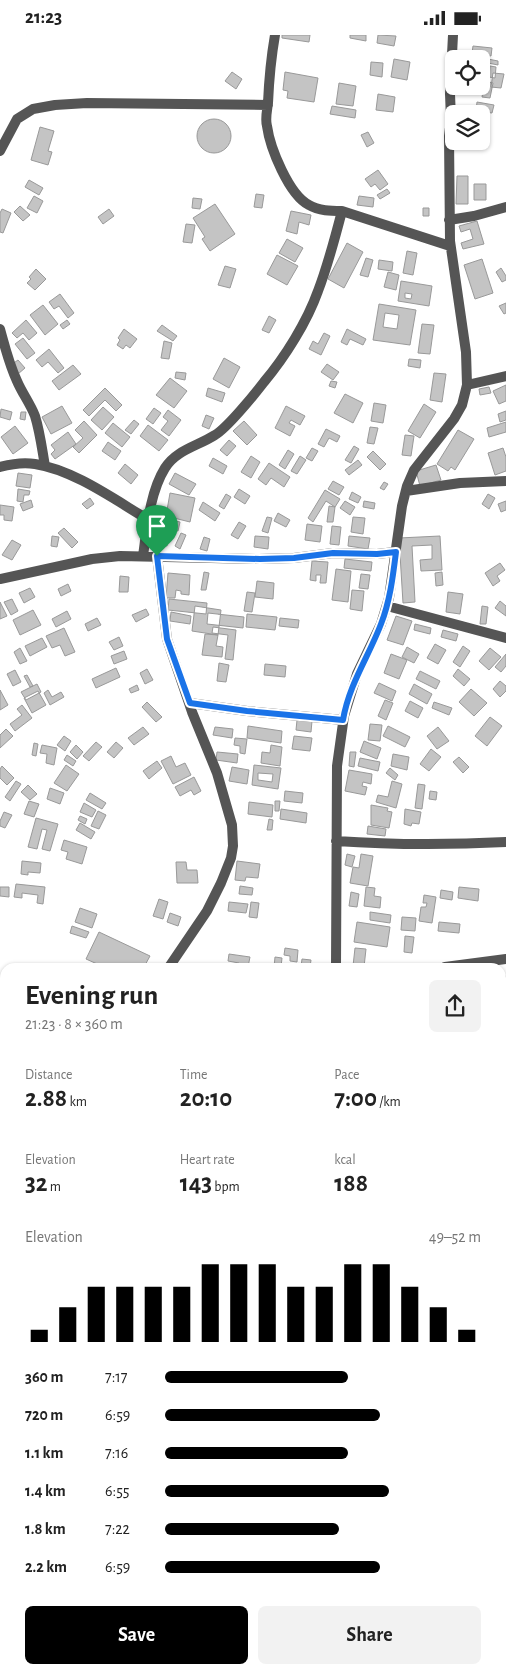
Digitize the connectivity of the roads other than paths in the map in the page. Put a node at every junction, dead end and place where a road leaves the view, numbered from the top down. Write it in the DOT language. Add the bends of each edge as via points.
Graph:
graph roads {
  1 [pos="275,35"];
  2 [pos="442,35"];
  3 [pos="453,38"];
  4 [pos="268,105"];
  5 [pos="0,151"];
  6 [pos="506,207"];
  7 [pos="342,211"];
  8 [pos="449,219"];
  9 [pos="450,246"];
  10 [pos="0,329"];
  11 [pos="506,376"];
  12 [pos="467,385"];
  13 [pos="45,466"];
  14 [pos="0,467"];
  15 [pos="506,481"];
  16 [pos="406,491"];
  17 [pos="149,520"];
  18 [pos="396,552"];
  19 [pos="144,556"];
  20 [pos="157,556"];
  21 [pos="0,579"];
  22 [pos="387,606"];
  23 [pos="506,638"];
  24 [pos="190,703"];
  25 [pos="343,720"];
  26 [pos="336,841"];
  27 [pos="506,842"];
  28 [pos="506,959"];
  29 [pos="172,963"];
  30 [pos="336,963"];
  31 [pos="476,963"];
  1 -- 4 [label="street"];
  2 -- 3 [label="street"];
  3 -- 8 [label="street"];
  4 -- 5 [label="street" via="55,105 33,109 17,119"];
  4 -- 7 [label="street" via="266,125 288,183 308,205 327,211"];
  6 -- 8 [label="street"];
  7 -- 9 [label="street"];
  7 -- 17 [label="street" via="318,293 295,339 264,382 216,435 175,455 165,467 157,483"];
  8 -- 9 [label="street"];
  9 -- 12 [label="street" via="466,352"];
  10 -- 13 [label="street" via="11,368 35,416"];
  11 -- 12 [label="street"];
  12 -- 16 [label="street" via="454,419 414,470"];
  13 -- 14 [label="street" via="21,463"];
  13 -- 17 [label="street" via="74,477"];
  15 -- 16 [label="street" via="460,483"];
  16 -- 18 [label="street"];
  17 -- 19 [label="street"];
  18 -- 20 [label="street" via="260,559"];
  18 -- 22 [label="street"];
  19 -- 20 [label="street"];
  19 -- 21 [label="street" via="92,559"];
  20 -- 24 [label="street" via="167,639"];
  22 -- 23 [label="street"];
  22 -- 25 [label="street" via="357,674"];
  24 -- 25 [label="street"];
  24 -- 29 [label="street" via="217,773 232,825 233,846 221,883 207,911"];
  25 -- 26 [label="street" via="337,766"];
  26 -- 27 [label="street" via="439,846"];
  26 -- 30 [label="street"];
  28 -- 31 [label="street"];
}
